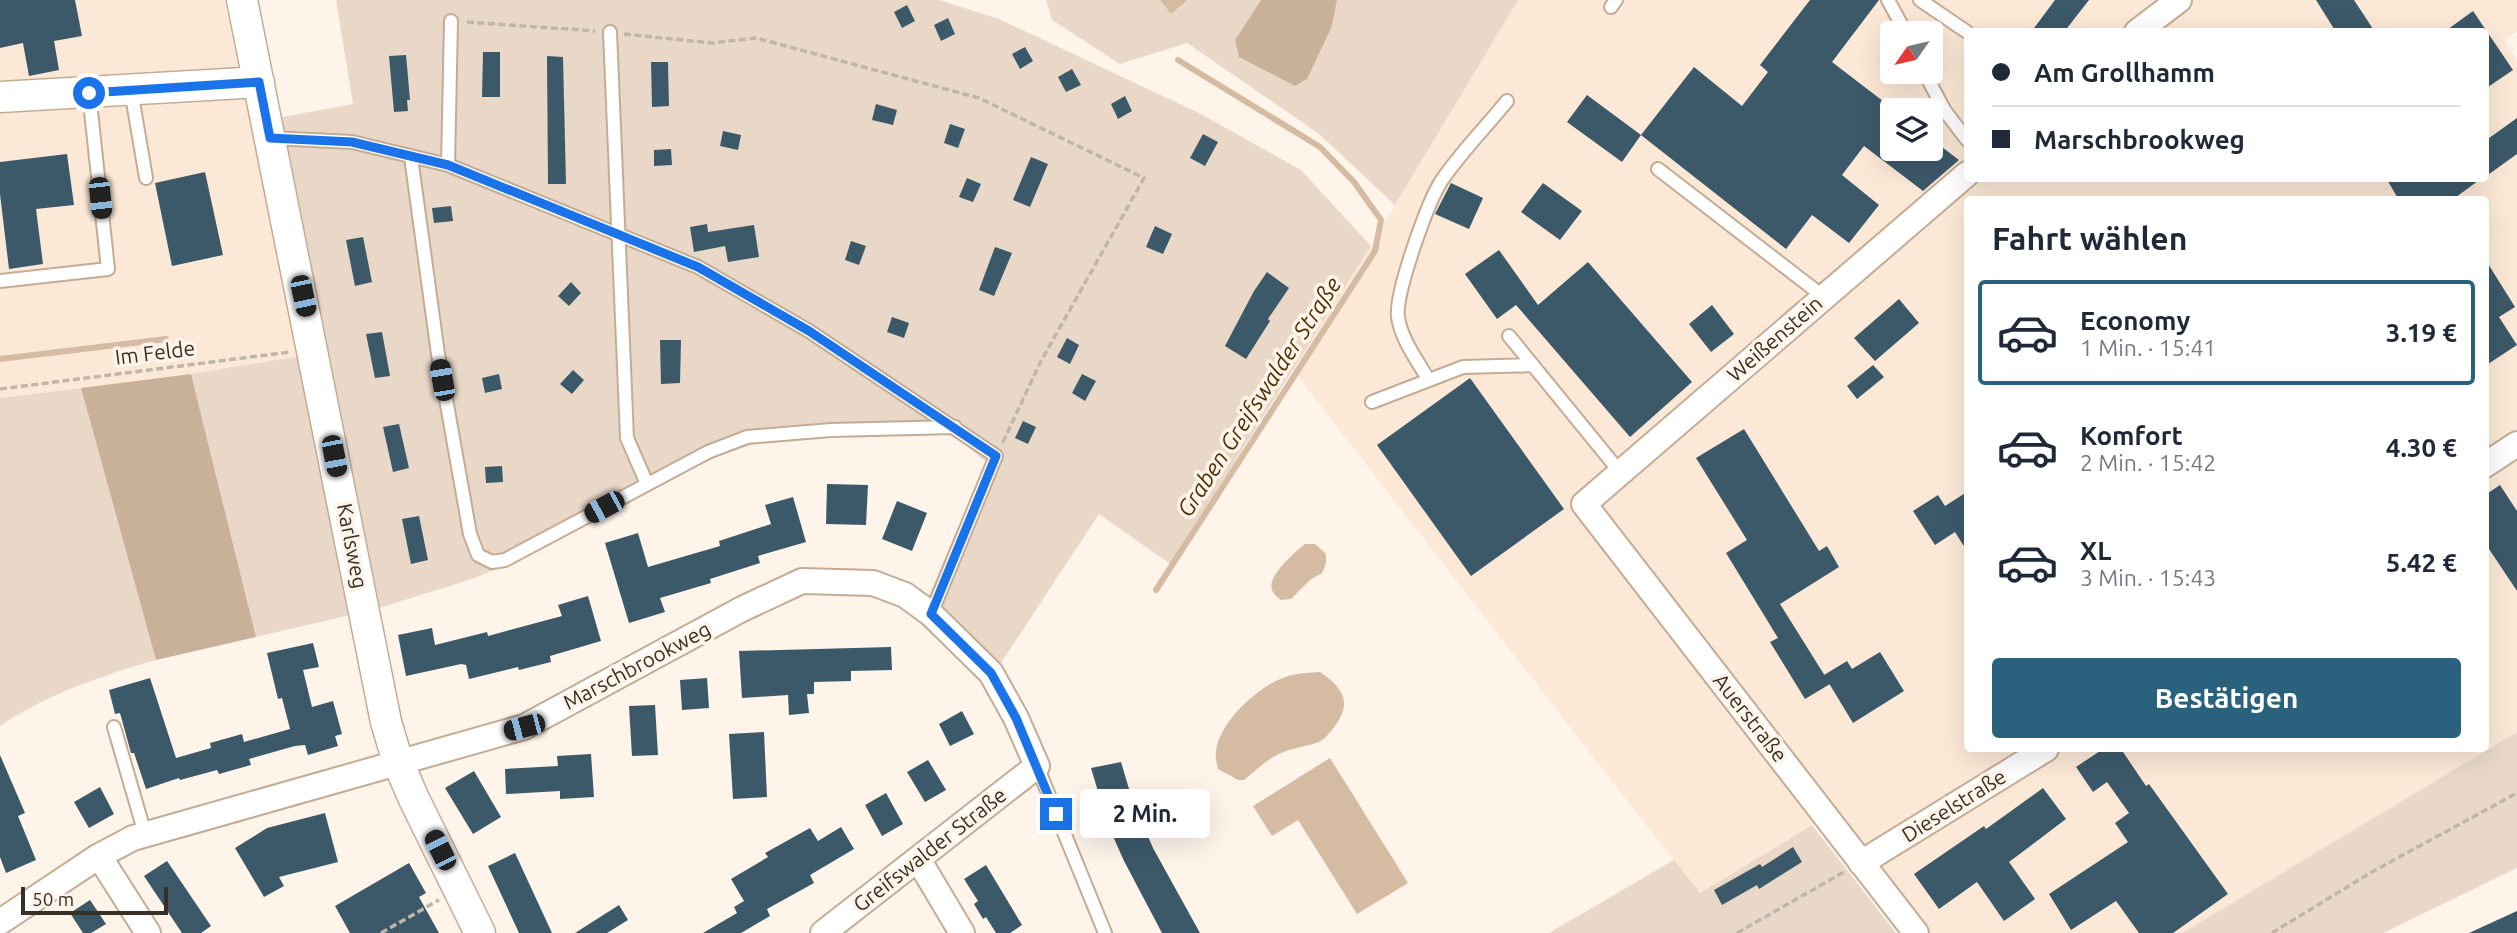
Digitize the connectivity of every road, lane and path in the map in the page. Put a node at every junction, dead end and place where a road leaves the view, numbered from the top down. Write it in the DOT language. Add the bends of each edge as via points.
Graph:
graph roads {
  1 [pos="242,0"];
  2 [pos="1888,0"];
  3 [pos="1920,0"];
  4 [pos="2179,0"];
  5 [pos="450,21"];
  6 [pos="1899,21"];
  7 [pos="2142,28"];
  8 [pos="1964,30"];
  9 [pos="610,32"];
  10 [pos="259,82"];
  11 [pos="1930,84"];
  12 [pos="131,90"];
  13 [pos="89,93"];
  14 [pos="0,97"];
  15 [pos="1507,102"];
  16 [pos="1964,136"];
  17 [pos="270,138"];
  18 [pos="411,157"];
  19 [pos="448,165"];
  20 [pos="1658,169"];
  21 [pos="1964,177"];
  22 [pos="146,178"];
  23 [pos="620,234"];
  24 [pos="0,281"];
  25 [pos="1824,296"];
  26 [pos="1509,336"];
  27 [pos="313,349"];
  28 [pos="1532,365"];
  29 [pos="1428,379"];
  30 [pos="0,389"];
  31 [pos="1372,402"];
  32 [pos="955,427"];
  33 [pos="2517,444"];
  34 [pos="996,456"];
  35 [pos="2489,462"];
  36 [pos="1620,472"];
  37 [pos="647,484"];
  38 [pos="1584,504"];
  39 [pos="931,614"];
  40 [pos="114,727"];
  41 [pos="2041,752"];
  42 [pos="398,762"];
  43 [pos="1037,766"];
  44 [pos="2517,793"];
  45 [pos="145,834"];
  46 [pos="99,856"];
  47 [pos="918,859"];
  48 [pos="1861,863"];
  49 [pos="459,889"];
  50 [pos="0,922"];
  51 [pos="148,933"];
  52 [pos="381,933"];
  53 [pos="480,933"];
  54 [pos="822,933"];
  55 [pos="962,933"];
  56 [pos="1105,933"];
  57 [pos="1737,933"];
  58 [pos="1916,933"];
  59 [pos="2272,933"];
  1 -- 10 [label="street, Karlsweg"];
  2 -- 6 [label="lane"];
  3 -- 8 [label="lane"];
  4 -- 7 [label="street"];
  5 -- 9 [label="path"];
  5 -- 19 [label="lane"];
  9 -- 23 [label="lane"];
  9 -- 34 [label="path" via="712,43 756,38 979,97 1144,178 1041,361"];
  10 -- 12 [label="street"];
  10 -- 17 [label="street, Karlsweg"];
  11 -- 16 [label="lane"];
  12 -- 13 [label="street"];
  12 -- 22 [label="lane"];
  13 -- 14 [label="street"];
  13 -- 24 [label="lane" via="108,269"];
  15 -- 29 [label="lane" via="1441,181 1405,272 1398,320"];
  17 -- 18 [label="lane" via="352,142"];
  17 -- 27 [label="street, Karlsweg"];
  18 -- 19 [label="lane"];
  18 -- 37 [label="lane" via="438,354 470,534 478,555 492,562 505,560"];
  19 -- 23 [label="lane"];
  20 -- 25 [label="lane"];
  21 -- 25 [label="street, Weißenstein"];
  23 -- 32 [label="lane" via="698,267 809,331"];
  23 -- 37 [label="lane" via="627,438"];
  25 -- 36 [label="street, Weißenstein"];
  26 -- 28 [label="lane"];
  27 -- 30 [label="path, Im Felde"];
  27 -- 42 [label="street, Karlsweg" via="386,722"];
  28 -- 29 [label="lane" via="1463,367"];
  28 -- 36 [label="lane"];
  29 -- 31 [label="lane"];
  32 -- 34 [label="lane"];
  32 -- 37 [label="lane" via="747,437"];
  33 -- 35 [label="street"];
  34 -- 39 [label="lane"];
  36 -- 38 [label="street, Weißenstein"];
  38 -- 48 [label="street, Auerstraße"];
  39 -- 42 [label="street, Marschbrookweg" via="905,595 873,583 802,581 524,727"];
  39 -- 43 [label="street, Marschbrookweg" via="991,673"];
  40 -- 45 [label="lane"];
  41 -- 48 [label="street, Dieselstraße"];
  42 -- 45 [label="street, Marschbrookweg"];
  42 -- 49 [label="street, Karlsweg"];
  43 -- 47 [label="street, Greifswalder Straße"];
  43 -- 56 [label="lane, Marschbrookweg"];
  44 -- 59 [label="path"];
  45 -- 46 [label="street, Marschbrookweg"];
  46 -- 50 [label="street, Marschbrookweg"];
  46 -- 51 [label="street"];
  47 -- 54 [label="street, Greifswalder Straße"];
  47 -- 55 [label="street"];
  48 -- 57 [label="path"];
  48 -- 58 [label="street, Auerstraße"];
  49 -- 52 [label="path"];
  49 -- 53 [label="street, Karlsweg"];
}
